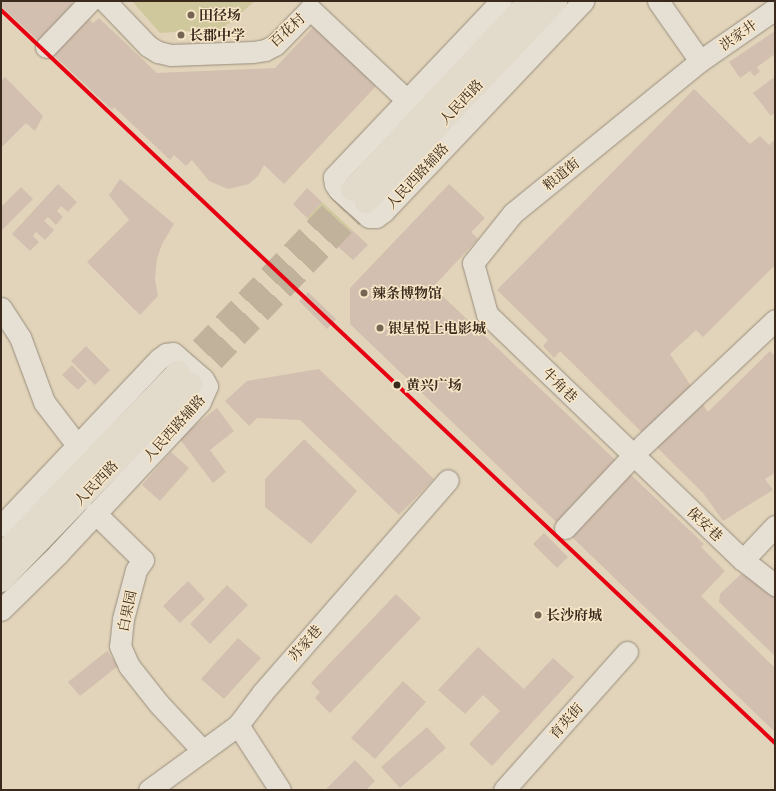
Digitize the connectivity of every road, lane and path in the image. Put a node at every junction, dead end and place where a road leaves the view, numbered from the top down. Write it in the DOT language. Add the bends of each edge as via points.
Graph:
graph roads {
  1 [pos="90,1"];
  2 [pos="105,1"];
  3 [pos="501,1"];
  4 [pos="530,1"];
  5 [pos="556,1"];
  6 [pos="583,1"];
  7 [pos="658,1"];
  8 [pos="775,9"];
  9 [pos="46,47"];
  10 [pos="700,61"];
  11 [pos="406,99"];
  12 [pos="1,308"];
  13 [pos="487,314"];
  14 [pos="775,320"];
  15 [pos="77,445"];
  16 [pos="633,456"];
  17 [pos="448,480"];
  18 [pos="95,513"];
  19 [pos="3,521"];
  20 [pos="775,526"];
  21 [pos="565,528"];
  22 [pos="1,555"];
  23 [pos="743,560"];
  24 [pos="1,581"];
  25 [pos="775,585"];
  26 [pos="1,610"];
  27 [pos="627,652"];
  28 [pos="238,725"];
  29 [pos="203,751"];
  30 [pos="149,790"];
  31 [pos="280,790"];
  32 [pos="504,790"];
  1 -- 9 [label="street"];
  2 -- 11 [label="street, 百花村" via="148,46 171,55 265,50 275,45 310,9"];
  3 -- 11 [label="street, 人民西路辅路"];
  4 -- 5 [label="main road, 人民西路" via="359,196"];
  6 -- 11 [label="street, 人民西路辅路" via="383,212 376,217 369,217 339,190 334,184 334,177"];
  7 -- 10 [label="street"];
  8 -- 10 [label="street, 洪家井"];
  10 -- 13 [label="street, 粮道街" via="513,213 473,263"];
  12 -- 15 [label="street" via="20,337 44,402"];
  13 -- 16 [label="street, 牛角巷"];
  14 -- 16 [label="street"];
  15 -- 18 [label="street, 人民西路辅路" via="166,354 180,357 207,386 200,402"];
  15 -- 19 [label="street, 人民西路辅路"];
  16 -- 21 [label="street"];
  16 -- 23 [label="street, 保安巷"];
  17 -- 28 [label="street, 苏家巷" via="263,692"];
  18 -- 26 [label="street, 人民西路辅路"];
  18 -- 29 [label="street, 白果园" via="143,560 136,570 123,618 120,646 129,666 159,704"];
  20 -- 23 [label="street"];
  22 -- 24 [label="main road, 人民西路" via="184,378"];
  23 -- 25 [label="street, 保安巷"];
  27 -- 32 [label="street, 育英街"];
  28 -- 29 [label="street, 苏家巷"];
  28 -- 31 [label="street"];
  29 -- 30 [label="street, 苏家巷"];
}
